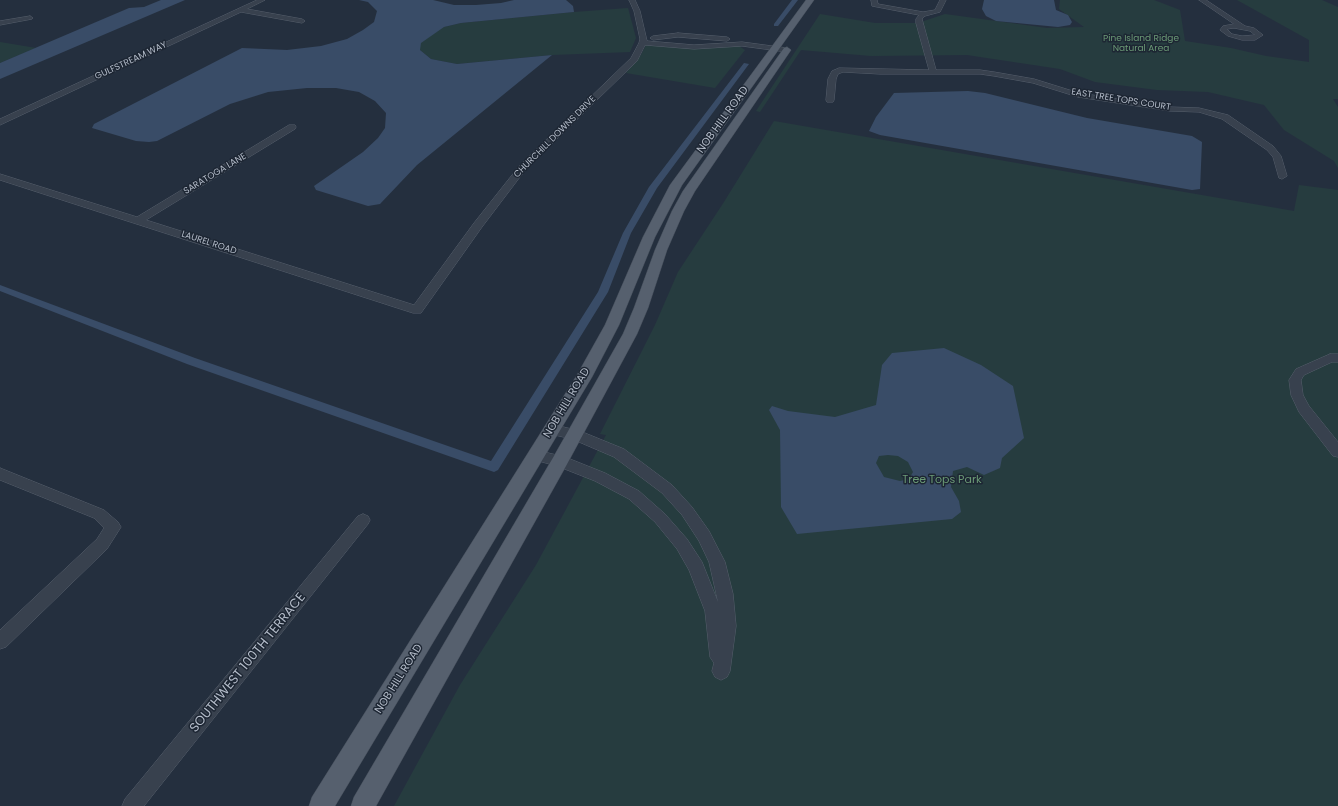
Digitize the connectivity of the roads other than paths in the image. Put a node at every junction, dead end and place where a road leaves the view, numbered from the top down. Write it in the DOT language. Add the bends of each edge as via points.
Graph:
graph roads {
  1 [pos="262,0"];
  2 [pos="632,0"];
  3 [pos="810,0"];
  4 [pos="821,0"];
  5 [pos="874,0"];
  6 [pos="943,0"];
  7 [pos="1202,0"];
  8 [pos="240,10"];
  9 [pos="923,14"];
  10 [pos="30,18"];
  11 [pos="302,21"];
  12 [pos="0,23"];
  13 [pos="1242,26"];
  14 [pos="665,38"];
  15 [pos="643,41"];
  16 [pos="672,45"];
  17 [pos="782,47"];
  18 [pos="933,72"];
  19 [pos="830,100"];
  20 [pos="0,122"];
  21 [pos="292,127"];
  22 [pos="1282,176"];
  23 [pos="0,177"];
  24 [pos="138,221"];
  25 [pos="417,310"];
  26 [pos="1338,358"];
  27 [pos="551,429"];
  28 [pos="575,434"];
  29 [pos="1338,452"];
  30 [pos="536,455"];
  31 [pos="560,461"];
  32 [pos="0,474"];
  33 [pos="363,520"];
  34 [pos="0,641"];
  35 [pos="132,806"];
  36 [pos="321,806"];
  37 [pos="363,806"];
  1 -- 8 [label="street, GULFSTREAM WAY"];
  2 -- 15 [label="street"];
  3 -- 17 [label="main road, NOB HILL ROAD"];
  4 -- 17 [label="main road, NOB HILL ROAD"];
  5 -- 9 [label="street" via="874,5"];
  6 -- 9 [label="street" via="938,11"];
  7 -- 13 [label="street"];
  8 -- 11 [label="street"];
  8 -- 20 [label="street, GULFSTREAM WAY"];
  9 -- 18 [label="street" via="919,23"];
  10 -- 12 [label="street"];
  14 -- 15 [label="street"];
  14 -- 16 [label="street" via="666,42"];
  14 -- 17 [label="street" via="722,38"];
  15 -- 16 [label="street"];
  15 -- 25 [label="street, CHURCHILL DOWNS DRIVE" via="634,59 523,167"];
  16 -- 17 [label="street" via="694,47 742,44"];
  17 -- 27 [label="main road, NOB HILL ROAD" via="681,179 663,208 612,325"];
  17 -- 28 [label="main road, NOB HILL ROAD" via="678,211 630,334"];
  18 -- 19 [label="street, EAST TREE TOPS COURT" via="842,70 835,73 832,79"];
  18 -- 22 [label="street, EAST TREE TOPS COURT" via="994,74 1034,81 1078,95 1213,113 1225,117 1270,148 1277,156"];
  21 -- 24 [label="street, SARATOGA LANE"];
  23 -- 24 [label="street, LAUREL ROAD"];
  24 -- 25 [label="street, LAUREL ROAD"];
  26 -- 29 [label="street" via="1330,358 1300,372 1295,380 1297,395 1304,409"];
  27 -- 28 [label="street"];
  27 -- 30 [label="main road, NOB HILL ROAD"];
  28 -- 31 [label="main road, NOB HILL ROAD"];
  28 -- 31 [label="street" via="619,454 667,489 687,511 704,536 717,562 725,594 728,626 721,671 713,611 696,567 682,544 660,518 634,495"];
  30 -- 31 [label="street"];
  30 -- 36 [label="main road, NOB HILL ROAD"];
  31 -- 37 [label="main road, NOB HILL ROAD"];
  32 -- 34 [label="street" via="99,514 113,527 102,544"];
  33 -- 35 [label="street, SOUTHWEST 100TH TERRACE"];
}
